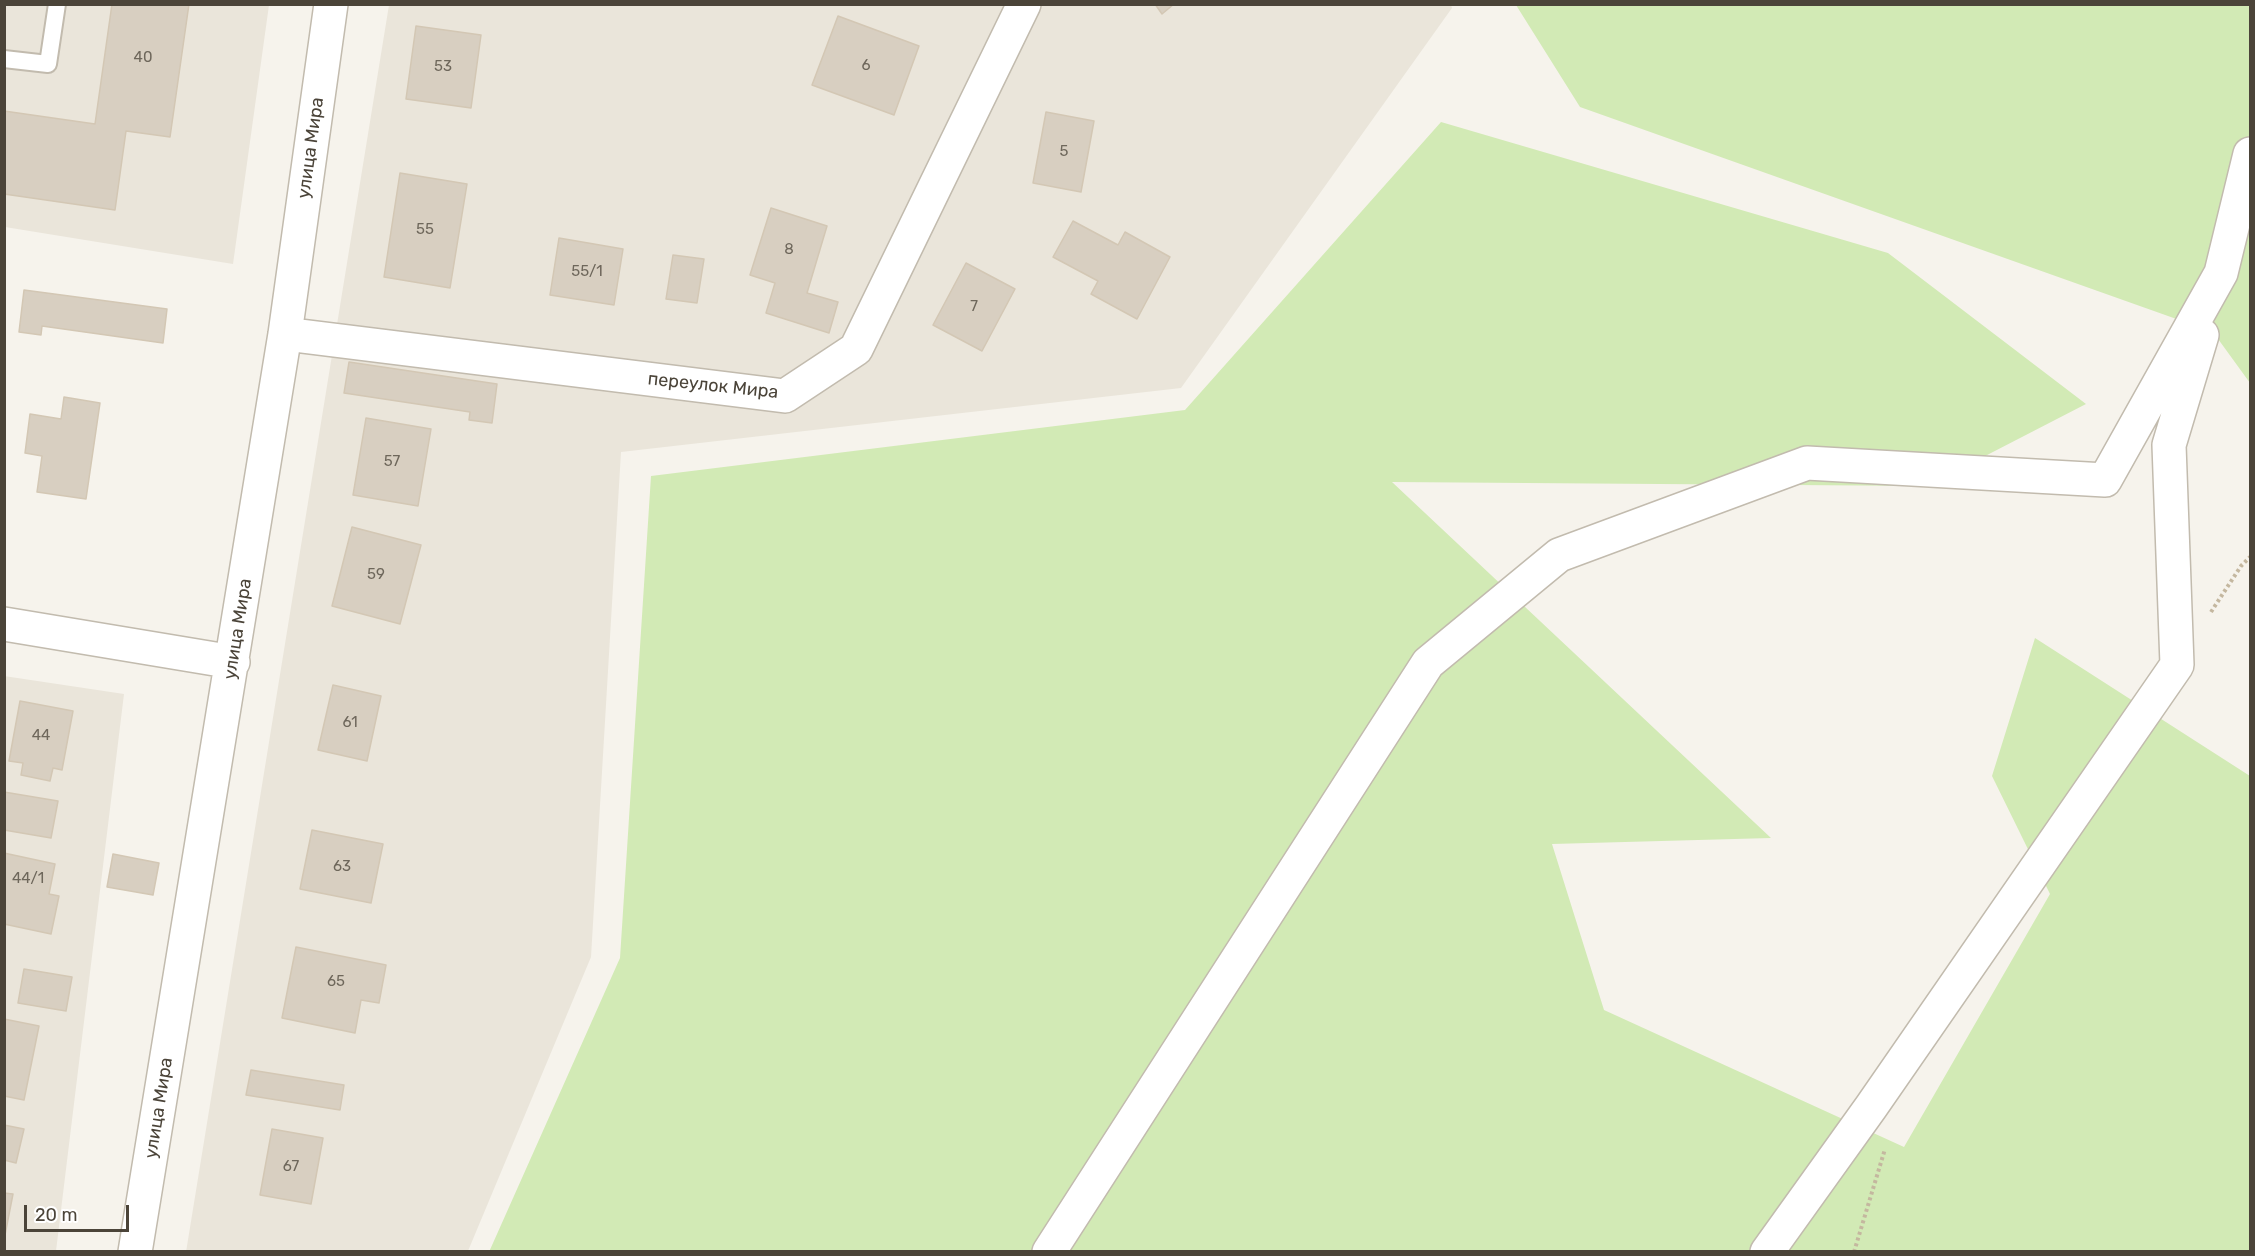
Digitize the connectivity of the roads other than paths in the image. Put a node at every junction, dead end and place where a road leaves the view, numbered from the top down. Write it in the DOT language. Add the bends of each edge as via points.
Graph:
graph roads {
  1 [pos="57,4"];
  2 [pos="330,4"];
  3 [pos="1024,4"];
  4 [pos="4,59"];
  5 [pos="2250,154"];
  6 [pos="2222,273"];
  7 [pos="285,334"];
  8 [pos="4,624"];
  9 [pos="233,662"];
  10 [pos="135,1251"];
  11 [pos="1049,1251"];
  12 [pos="1767,1251"];
  1 -- 4 [label="lane" via="48,64"];
  2 -- 7 [label="street, улица Мира"];
  3 -- 7 [label="street, переулок Мира" via="856,349 785,396"];
  5 -- 6 [label="street"];
  6 -- 11 [label="street" via="2105,480 1807,463 1559,555 1428,663"];
  6 -- 12 [label="street" via="2169,445 2176,665"];
  7 -- 9 [label="street, улица Мира"];
  8 -- 9 [label="street"];
  9 -- 10 [label="street, улица Мира"];
}
